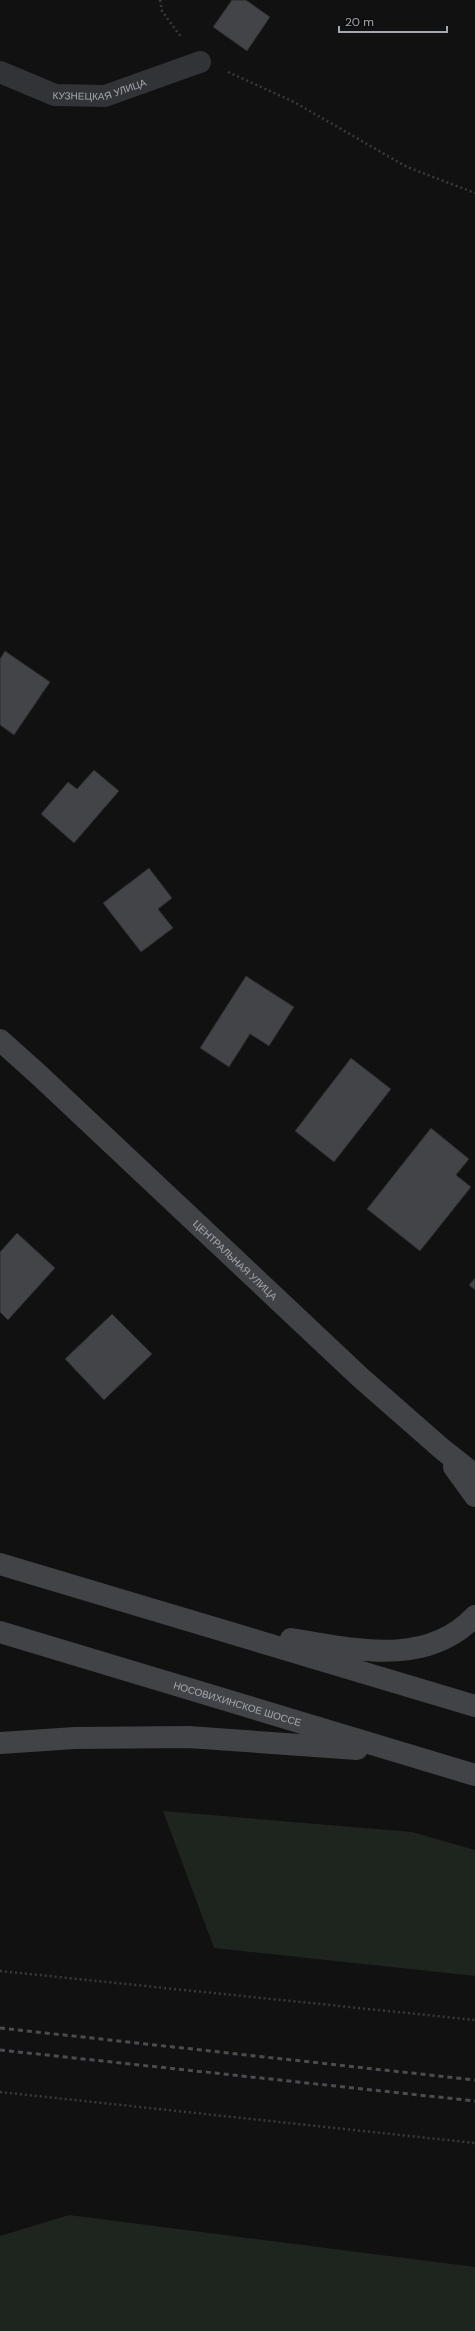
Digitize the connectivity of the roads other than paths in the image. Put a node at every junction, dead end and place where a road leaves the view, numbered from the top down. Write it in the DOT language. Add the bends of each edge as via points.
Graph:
graph roads {
  1 [pos="200,62"];
  2 [pos="0,72"];
  3 [pos="0,1040"];
  4 [pos="442,1449"];
  5 [pos="475,1475"];
  6 [pos="475,1496"];
  7 [pos="0,1564"];
  8 [pos="475,1616"];
  9 [pos="211,1627"];
  10 [pos="0,1632"];
  11 [pos="475,1706"];
  12 [pos="0,1743"];
  13 [pos="396,1752"];
  14 [pos="475,1775"];
  1 -- 2 [label="street, КУЗНЕЦКАЯ УЛИЦА" via="105,96 54,95"];
  3 -- 4 [label="street, ЦЕНТРАЛЬНАЯ УЛИЦА" via="361,1378"];
  4 -- 5 [label="street, ЦЕНТРАЛЬНАЯ УЛИЦА"];
  4 -- 6 [label="street"];
  7 -- 9 [label="street"];
  8 -- 9 [label="street" via="448,1638 402,1651 366,1651"];
  9 -- 11 [label="street"];
  10 -- 13 [label="street, НОСОВИХИНСКОЕ ШОССЕ"];
  12 -- 13 [label="street" via="75,1738 188,1737"];
  13 -- 14 [label="street, НОСОВИХИНСКОЕ ШОССЕ"];
}
